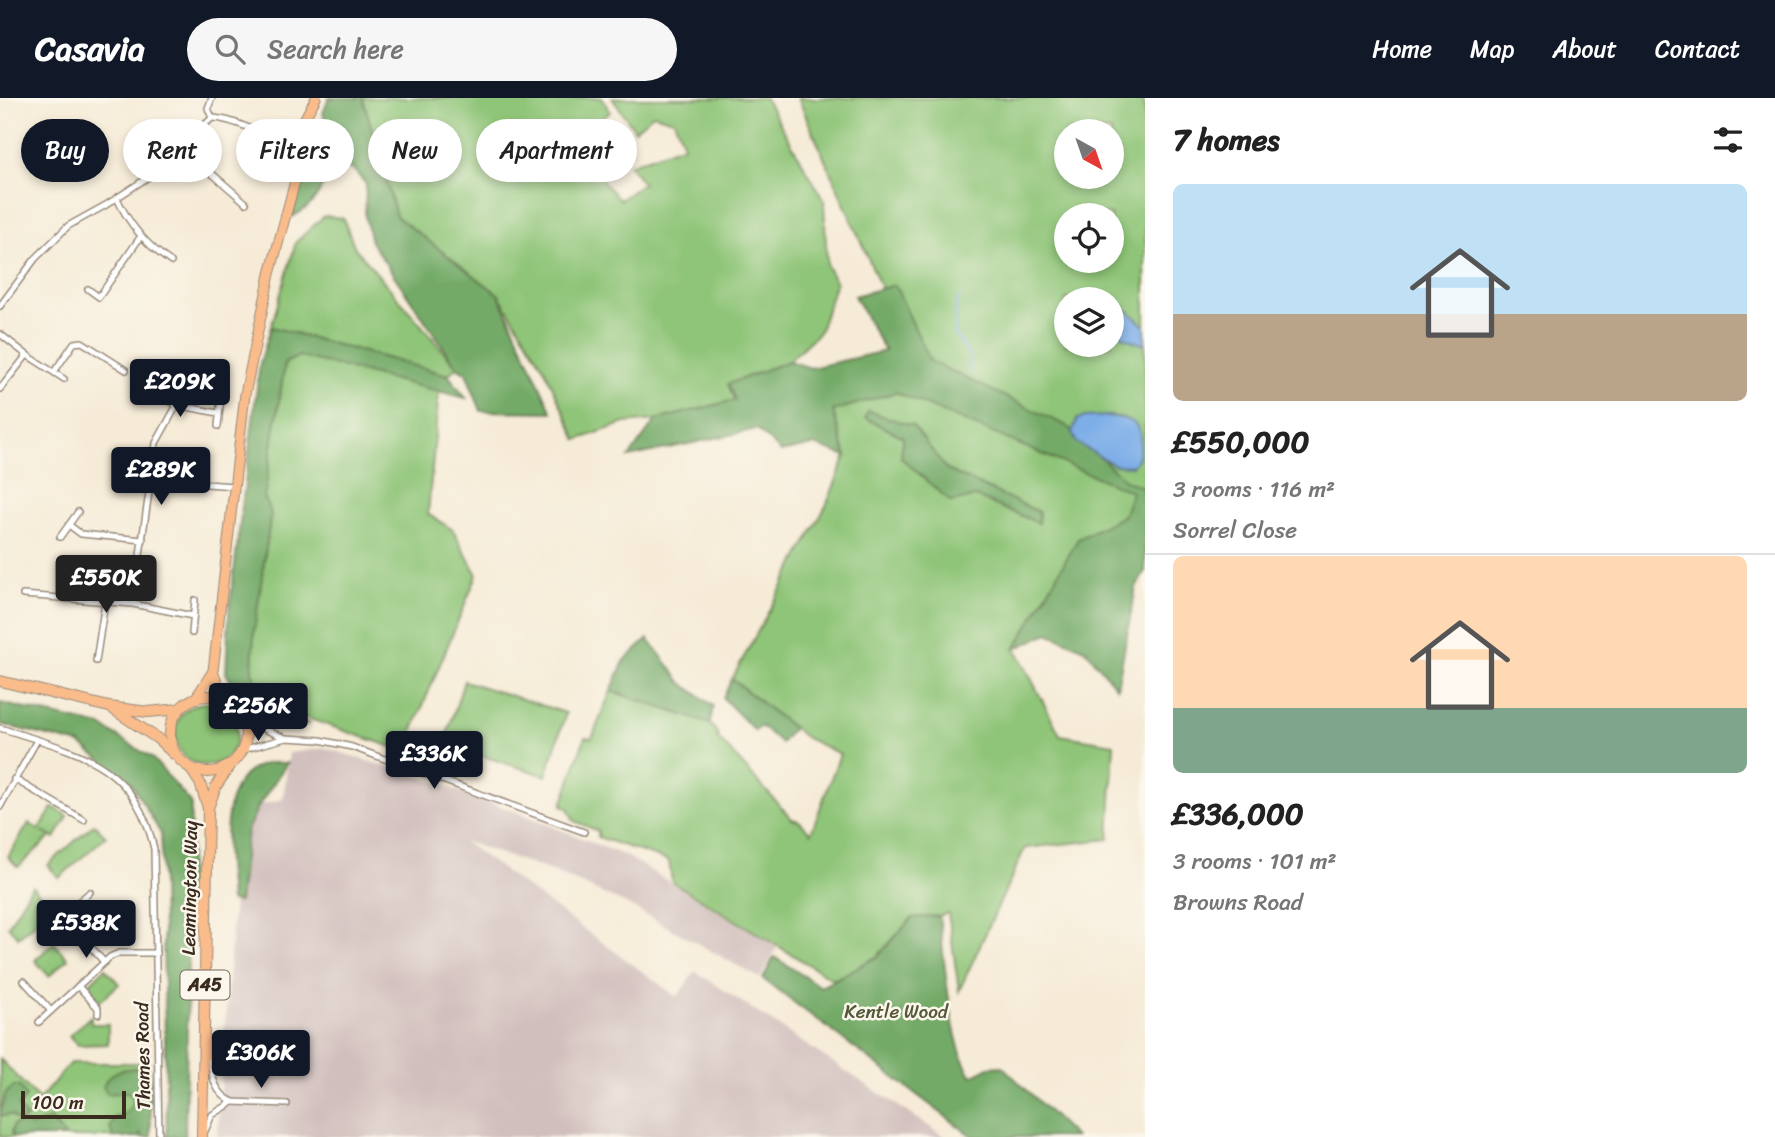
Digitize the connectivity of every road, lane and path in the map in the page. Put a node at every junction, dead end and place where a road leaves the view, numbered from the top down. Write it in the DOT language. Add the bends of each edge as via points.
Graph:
graph roads {
  1 [pos="212,98"];
  2 [pos="314,103"];
  3 [pos="212,118"];
  4 [pos="305,119"];
  5 [pos="236,125"];
  6 [pos="141,182"];
  7 [pos="222,182"];
  8 [pos="295,182"];
  9 [pos="243,190"];
  10 [pos="240,197"];
  11 [pos="117,198"];
  12 [pos="246,203"];
  13 [pos="141,236"];
  14 [pos="171,262"];
  15 [pos="88,289"];
  16 [pos="0,306"];
  17 [pos="0,334"];
  18 [pos="27,355"];
  19 [pos="126,370"];
  20 [pos="54,372"];
  21 [pos="64,379"];
  22 [pos="0,389"];
  23 [pos="153,392"];
  24 [pos="221,397"];
  25 [pos="177,405"];
  26 [pos="218,413"];
  27 [pos="218,426"];
  28 [pos="151,480"];
  29 [pos="234,486"];
  30 [pos="78,512"];
  31 [pos="69,525"];
  32 [pos="60,537"];
  33 [pos="143,540"];
  34 [pos="23,595"];
  35 [pos="195,600"];
  36 [pos="105,602"];
  37 [pos="133,604"];
  38 [pos="193,616"];
  39 [pos="192,633"];
  40 [pos="96,662"];
  41 [pos="213,671"];
  42 [pos="0,681"];
  43 [pos="195,699"];
  44 [pos="225,701"];
  45 [pos="109,707"];
  46 [pos="180,709"];
  47 [pos="243,720"];
  48 [pos="0,728"];
  49 [pos="286,738"];
  50 [pos="37,740"];
  51 [pos="242,750"];
  52 [pos="177,757"];
  53 [pos="232,764"];
  54 [pos="190,768"];
  55 [pos="14,779"];
  56 [pos="0,807"];
  57 [pos="208,808"];
  58 [pos="84,820"];
  59 [pos="583,832"];
  60 [pos="90,892"];
  61 [pos="156,953"];
  62 [pos="104,962"];
  63 [pos="24,981"];
  64 [pos="78,986"];
  65 [pos="51,1011"];
  66 [pos="98,1014"];
  67 [pos="39,1022"];
  68 [pos="204,1031"];
  69 [pos="233,1101"];
  70 [pos="287,1104"];
  71 [pos="159,1137"];
  72 [pos="202,1137"];
  1 -- 3 [label="street" via="208,108"];
  2 -- 4 [label="main road"];
  3 -- 5 [label="street"];
  6 -- 11 [label="street"];
  7 -- 10 [label="street"];
  8 -- 29 [label="main road" via="245,394"];
  9 -- 10 [label="street"];
  10 -- 12 [label="street"];
  11 -- 13 [label="street"];
  11 -- 16 [label="street" via="68,226"];
  13 -- 14 [label="street"];
  13 -- 15 [label="street" via="99,297"];
  17 -- 18 [label="street"];
  18 -- 20 [label="street"];
  18 -- 22 [label="street"];
  19 -- 20 [label="street" via="82,342 74,343"];
  20 -- 21 [label="street"];
  23 -- 25 [label="street"];
  24 -- 26 [label="street"];
  25 -- 26 [label="street"];
  25 -- 28 [label="street" via="156,443"];
  26 -- 27 [label="street"];
  28 -- 29 [label="street"];
  28 -- 33 [label="street"];
  29 -- 41 [label="main road"];
  30 -- 31 [label="street"];
  31 -- 32 [label="street"];
  31 -- 33 [label="street" via="81,534"];
  33 -- 37 [label="street"];
  34 -- 36 [label="street"];
  35 -- 38 [label="street"];
  36 -- 37 [label="street"];
  36 -- 40 [label="street"];
  37 -- 38 [label="street"];
  38 -- 39 [label="street"];
  41 -- 43 [label="main road"];
  41 -- 44 [label="main road"];
  42 -- 45 [label="highway"];
  43 -- 44 [label="highway" via="210,696"];
  43 -- 46 [label="highway"];
  44 -- 47 [label="highway"];
  45 -- 46 [label="highway" via="148,712"];
  45 -- 52 [label="highway" via="158,738"];
  46 -- 52 [label="highway" via="170,735"];
  47 -- 49 [label="street"];
  47 -- 51 [label="highway" via="246,737"];
  48 -- 50 [label="street, Thames Road"];
  49 -- 51 [label="street"];
  49 -- 59 [label="street" via="352,747"];
  50 -- 55 [label="street"];
  50 -- 61 [label="street, Thames Road" via="104,768 129,788 143,811 154,849"];
  51 -- 53 [label="highway"];
  52 -- 54 [label="highway"];
  53 -- 54 [label="highway" via="210,772"];
  53 -- 57 [label="highway, Leamington Way / A45" via="216,786"];
  54 -- 57 [label="highway, Leamington Way / A45"];
  55 -- 56 [label="street"];
  55 -- 58 [label="street"];
  57 -- 68 [label="highway, Leamington Way / A45"];
  60 -- 62 [label="street" via="63,915"];
  61 -- 62 [label="street" via="119,953"];
  61 -- 71 [label="street, Thames Road"];
  62 -- 64 [label="street"];
  63 -- 65 [label="street"];
  64 -- 65 [label="street"];
  64 -- 66 [label="street"];
  65 -- 67 [label="street"];
  68 -- 69 [label="street" via="216,1089"];
  68 -- 72 [label="highway, Leamington Way / A45"];
  69 -- 70 [label="street"];
  69 -- 72 [label="street" via="212,1115"];
}
